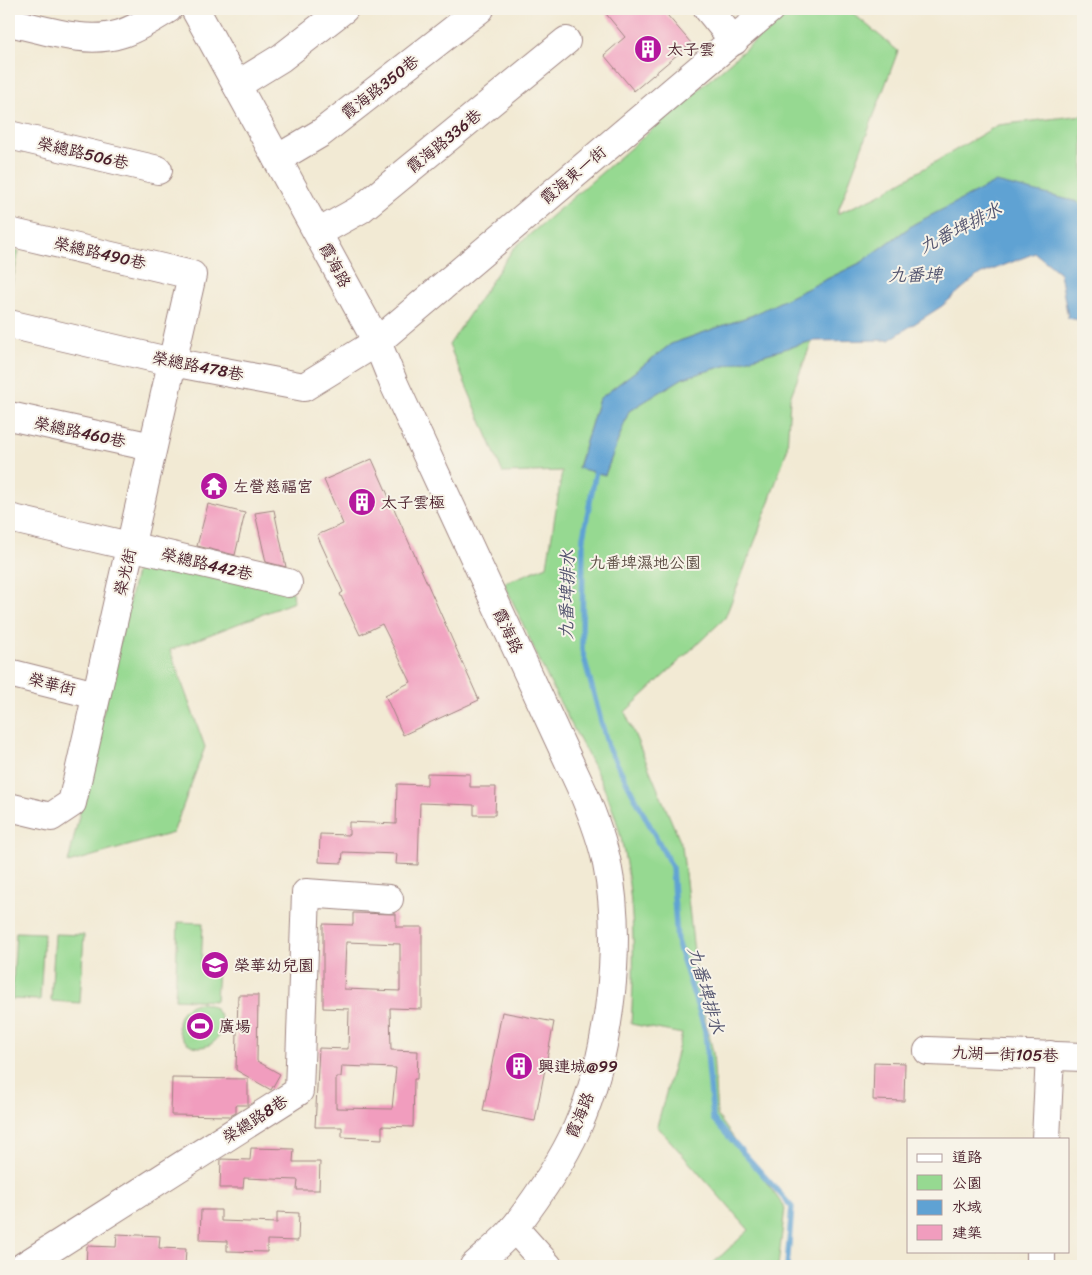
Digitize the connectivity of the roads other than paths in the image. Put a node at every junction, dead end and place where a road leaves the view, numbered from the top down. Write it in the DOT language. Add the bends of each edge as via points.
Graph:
graph roads {
  1 [pos="168,9"];
  2 [pos="195,9"];
  3 [pos="344,9"];
  4 [pos="480,9"];
  5 [pos="708,9"];
  6 [pos="770,9"];
  7 [pos="9,22"];
  8 [pos="566,41"];
  9 [pos="734,41"];
  10 [pos="237,85"];
  11 [pos="9,135"];
  12 [pos="277,159"];
  13 [pos="158,170"];
  14 [pos="9,232"];
  15 [pos="318,233"];
  16 [pos="192,275"];
  17 [pos="9,324"];
  18 [pos="377,342"];
  19 [pos="172,362"];
  20 [pos="9,416"];
  21 [pos="152,447"];
  22 [pos="9,518"];
  23 [pos="131,547"];
  24 [pos="288,583"];
  25 [pos="9,673"];
  26 [pos="96,695"];
  27 [pos="9,807"];
  28 [pos="389,899"];
  29 [pos="928,1051"];
  30 [pos="1050,1055"];
  31 [pos="1083,1056"];
  32 [pos="1046,1138"];
  33 [pos="514,1228"];
  34 [pos="1041,1252"];
  35 [pos="24,1266"];
  36 [pos="474,1266"];
  37 [pos="548,1266"];
  38 [pos="1041,1266"];
  1 -- 7 [label="street" via="120,34 99,37 68,35"];
  2 -- 10 [label="street, 霞海路"];
  3 -- 10 [label="street" via="281,58"];
  4 -- 12 [label="street, 霞海路350巷" via="321,133"];
  5 -- 9 [label="street"];
  6 -- 9 [label="street, 霞海東一街"];
  8 -- 15 [label="street, 霞海路336巷" via="361,208"];
  9 -- 18 [label="street, 霞海東一街"];
  10 -- 12 [label="street, 霞海路"];
  11 -- 13 [label="street, 榮總路506巷"];
  12 -- 15 [label="street, 霞海路"];
  14 -- 16 [label="street, 榮總路490巷"];
  15 -- 18 [label="street, 霞海路"];
  16 -- 19 [label="street, 榮光街"];
  17 -- 19 [label="street, 榮總路478巷"];
  18 -- 19 [label="street, 榮總路478巷" via="304,387"];
  18 -- 33 [label="street, 霞海路" via="584,792 607,866 613,928 608,1026 577,1128"];
  19 -- 21 [label="street, 榮光街"];
  20 -- 21 [label="street, 榮總路460巷"];
  21 -- 23 [label="street, 榮光街"];
  22 -- 23 [label="street, 榮總路442巷"];
  23 -- 24 [label="street, 榮總路442巷"];
  23 -- 26 [label="street, 榮光街"];
  25 -- 26 [label="street, 榮華街"];
  26 -- 27 [label="street, 榮光街" via="72,803 51,817"];
  28 -- 35 [label="street, 榮總路8巷" via="306,893 299,1091"];
  29 -- 30 [label="street, 九湖一街105巷"];
  30 -- 31 [label="street, 九湖一街105巷"];
  30 -- 32 [label="street"];
  33 -- 36 [label="street, 霞海路"];
  33 -- 37 [label="street"];
  34 -- 38 [label="street"];
}
